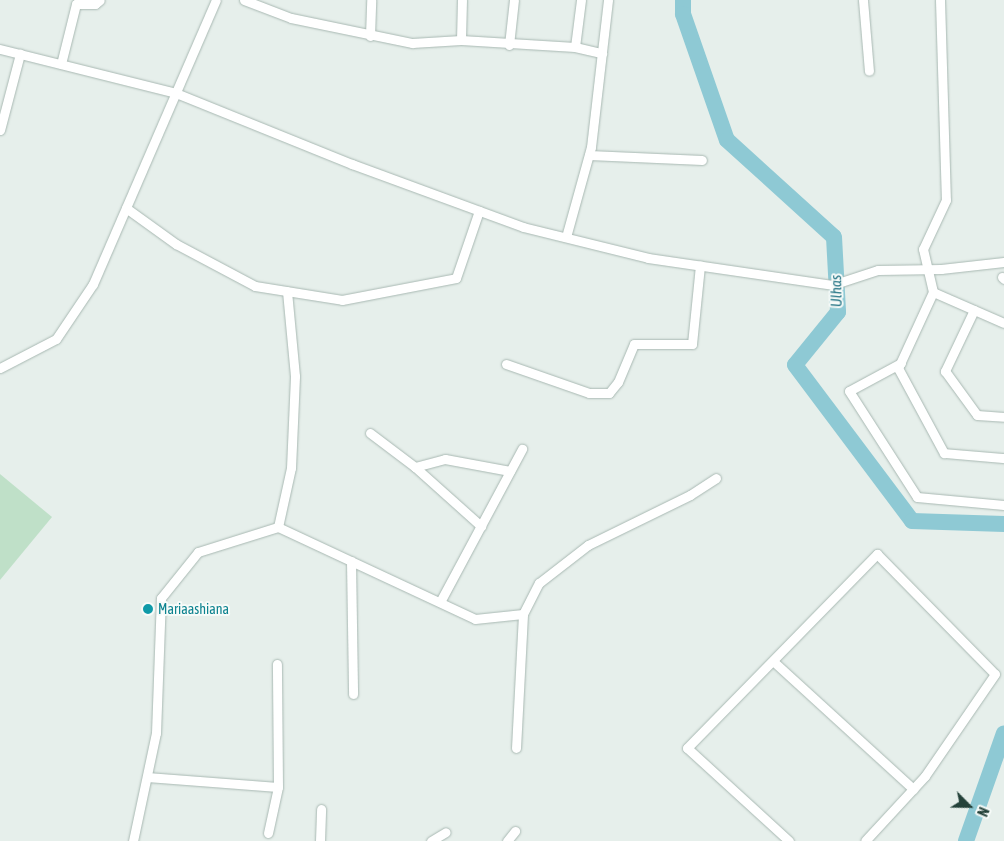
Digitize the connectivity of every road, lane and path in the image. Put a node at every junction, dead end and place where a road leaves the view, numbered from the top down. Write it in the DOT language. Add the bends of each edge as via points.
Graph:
graph roads {
  1 [pos="100,0"];
  2 [pos="216,0"];
  3 [pos="244,0"];
  4 [pos="370,0"];
  5 [pos="462,0"];
  6 [pos="514,0"];
  7 [pos="581,0"];
  8 [pos="608,0"];
  9 [pos="864,0"];
  10 [pos="940,0"];
  11 [pos="370,36"];
  12 [pos="461,40"];
  13 [pos="509,45"];
  14 [pos="575,46"];
  15 [pos="0,49"];
  16 [pos="602,53"];
  17 [pos="20,54"];
  18 [pos="61,64"];
  19 [pos="869,71"];
  20 [pos="176,93"];
  21 [pos="0,130"];
  22 [pos="589,155"];
  23 [pos="702,160"];
  24 [pos="126,208"];
  25 [pos="479,210"];
  26 [pos="566,237"];
  27 [pos="1004,262"];
  28 [pos="700,265"];
  29 [pos="926,268"];
  30 [pos="287,291"];
  31 [pos="933,292"];
  32 [pos="974,310"];
  33 [pos="1004,323"];
  34 [pos="900,363"];
  35 [pos="506,364"];
  36 [pos="0,368"];
  37 [pos="1004,418"];
  38 [pos="370,433"];
  39 [pos="522,449"];
  40 [pos="1004,458"];
  41 [pos="415,466"];
  42 [pos="510,471"];
  43 [pos="716,478"];
  44 [pos="1004,505"];
  45 [pos="481,526"];
  46 [pos="278,527"];
  47 [pos="351,561"];
  48 [pos="440,602"];
  49 [pos="523,614"];
  50 [pos="773,661"];
  51 [pos="277,664"];
  52 [pos="353,694"];
  53 [pos="516,748"];
  54 [pos="147,777"];
  55 [pos="278,787"];
  56 [pos="913,790"];
  57 [pos="321,809"];
  58 [pos="515,831"];
  59 [pos="446,832"];
  60 [pos="268,833"];
  61 [pos="133,841"];
  62 [pos="320,841"];
  63 [pos="431,841"];
  64 [pos="508,841"];
  65 [pos="789,841"];
  66 [pos="865,841"];
  1 -- 18 [label="street" via="95,4 76,4"];
  2 -- 20 [label="street"];
  3 -- 11 [label="street" via="291,18"];
  4 -- 11 [label="street"];
  5 -- 12 [label="street"];
  6 -- 13 [label="street"];
  7 -- 14 [label="street"];
  8 -- 16 [label="street"];
  9 -- 19 [label="street"];
  10 -- 29 [label="street" via="946,200 923,249"];
  11 -- 12 [label="street" via="412,43"];
  12 -- 13 [label="street"];
  13 -- 14 [label="street"];
  14 -- 16 [label="street"];
  15 -- 17 [label="street"];
  16 -- 22 [label="street"];
  17 -- 18 [label="street"];
  17 -- 21 [label="street"];
  18 -- 20 [label="street"];
  20 -- 24 [label="street"];
  20 -- 25 [label="street"];
  22 -- 23 [label="street"];
  22 -- 26 [label="street"];
  24 -- 30 [label="street" via="176,244 255,286"];
  24 -- 36 [label="street" via="93,284 56,339"];
  25 -- 26 [label="street" via="523,227"];
  25 -- 30 [label="street" via="456,278 342,300"];
  26 -- 28 [label="street" via="648,258"];
  27 -- 29 [label="street"];
  28 -- 29 [label="street" via="832,285 878,270"];
  28 -- 35 [label="street" via="692,344 634,344 618,382 609,393 589,393"];
  29 -- 31 [label="street"];
  30 -- 46 [label="street" via="295,376 291,468"];
  31 -- 32 [label="street"];
  31 -- 34 [label="street"];
  32 -- 33 [label="street"];
  32 -- 37 [label="street" via="945,371 977,415"];
  34 -- 40 [label="street" via="898,368 944,452"];
  34 -- 44 [label="street" via="849,390 917,497"];
  38 -- 41 [label="street"];
  39 -- 42 [label="street"];
  41 -- 42 [label="street" via="445,459"];
  41 -- 45 [label="street"];
  42 -- 45 [label="street"];
  43 -- 49 [label="street" via="690,495 588,545 540,583"];
  45 -- 48 [label="street"];
  46 -- 47 [label="street"];
  46 -- 54 [label="street" via="198,552 161,598 156,733"];
  47 -- 48 [label="street"];
  47 -- 52 [label="street"];
  48 -- 49 [label="street" via="474,620"];
  49 -- 53 [label="street"];
  50 -- 56 [label="street"];
  50 -- 56 [label="street" via="877,554 995,674"];
  50 -- 65 [label="street" via="687,748"];
  51 -- 55 [label="street"];
  54 -- 55 [label="street"];
  54 -- 61 [label="street"];
  55 -- 60 [label="street"];
  56 -- 66 [label="street"];
  57 -- 62 [label="street"];
  58 -- 64 [label="street"];
  59 -- 63 [label="street"];
}
